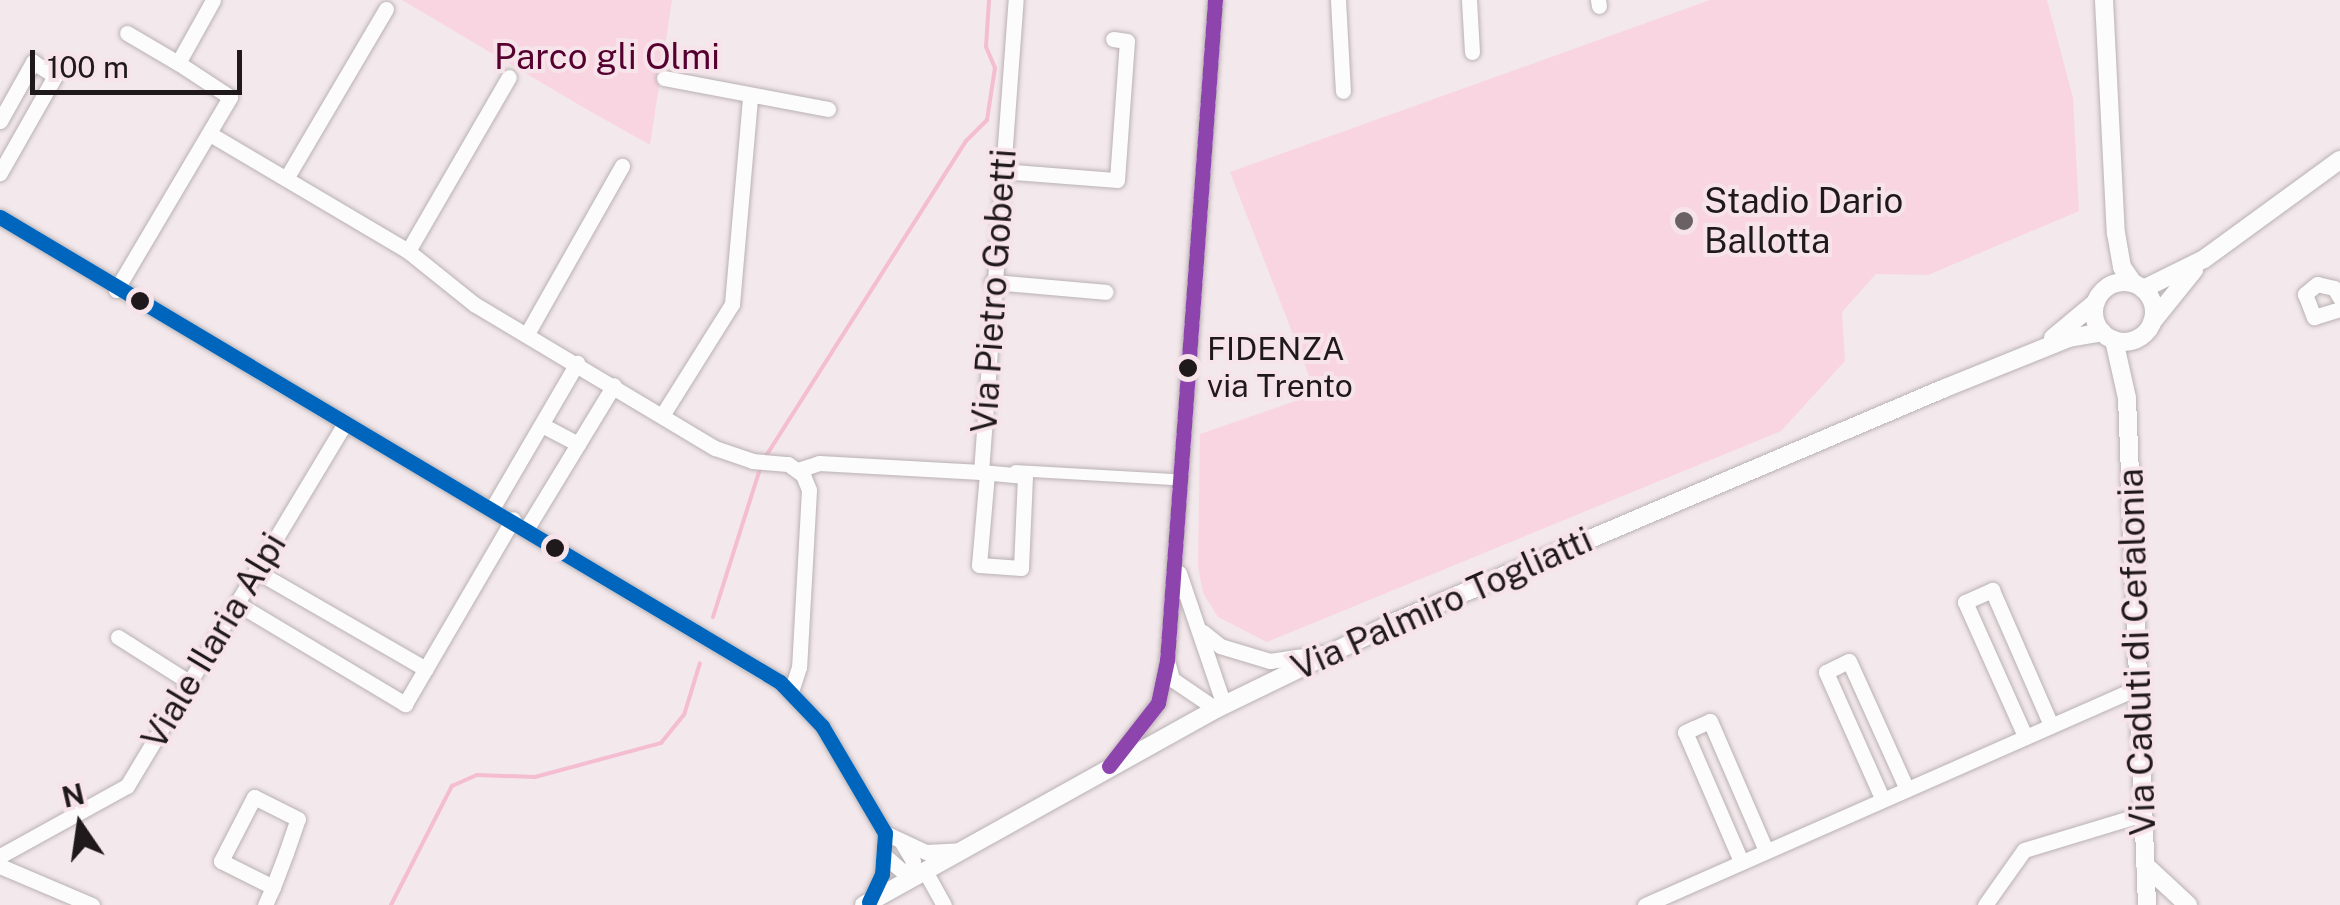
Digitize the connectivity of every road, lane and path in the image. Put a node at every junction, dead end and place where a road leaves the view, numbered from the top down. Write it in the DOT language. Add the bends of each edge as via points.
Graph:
graph roads {
  1 [pos="213,0"];
  2 [pos="1016,0"];
  3 [pos="1214,0"];
  4 [pos="1338,0"];
  5 [pos="1469,0"];
  6 [pos="2104,0"];
  7 [pos="386,9"];
  8 [pos="127,33"];
  9 [pos="1114,39"];
  10 [pos="1472,52"];
  11 [pos="178,63"];
  12 [pos="509,77"];
  13 [pos="664,78"];
  14 [pos="1344,90"];
  15 [pos="750,99"];
  16 [pos="828,110"];
  17 [pos="0,121"];
  18 [pos="210,134"];
  19 [pos="2340,160"];
  20 [pos="622,166"];
  21 [pos="1002,171"];
  22 [pos="0,173"];
  23 [pos="287,178"];
  24 [pos="0,217"];
  25 [pos="2116,233"];
  26 [pos="408,252"];
  27 [pos="2204,259"];
  28 [pos="992,282"];
  29 [pos="2138,286"];
  30 [pos="116,290"];
  31 [pos="1106,292"];
  32 [pos="2099,296"];
  33 [pos="2340,298"];
  34 [pos="2340,308"];
  35 [pos="2152,322"];
  36 [pos="528,332"];
  37 [pos="2108,336"];
  38 [pos="2137,338"];
  39 [pos="2041,348"];
  40 [pos="577,363"];
  41 [pos="614,385"];
  42 [pos="2127,398"];
  43 [pos="663,414"];
  44 [pos="345,422"];
  45 [pos="542,425"];
  46 [pos="578,444"];
  47 [pos="798,470"];
  48 [pos="983,471"];
  49 [pos="1171,480"];
  50 [pos="493,507"];
  51 [pos="520,524"];
  52 [pos="1174,549"];
  53 [pos="256,571"];
  54 [pos="238,604"];
  55 [pos="1196,627"];
  56 [pos="118,637"];
  57 [pos="1336,650"];
  58 [pos="1167,660"];
  59 [pos="426,669"];
  60 [pos="189,682"];
  61 [pos="2137,688"];
  62 [pos="791,691"];
  63 [pos="1220,707"];
  64 [pos="2051,725"];
  65 [pos="2024,736"];
  66 [pos="1096,779"];
  67 [pos="1906,788"];
  68 [pos="1882,798"];
  69 [pos="2143,814"];
  70 [pos="885,832"];
  71 [pos="902,843"];
  72 [pos="1764,848"];
  73 [pos="963,850"];
  74 [pos="0,856"];
  75 [pos="886,856"];
  76 [pos="1740,859"];
  77 [pos="2146,865"];
  78 [pos="0,866"];
  79 [pos="918,875"];
  80 [pos="272,887"];
  81 [pos="866,903"];
  82 [pos="92,905"];
  83 [pos="265,905"];
  84 [pos="944,905"];
  85 [pos="1645,905"];
  86 [pos="1985,905"];
  87 [pos="2147,905"];
  88 [pos="2188,905"];
  1 -- 11 [label="street"];
  2 -- 21 [label="street, Via Pietro Gobetti"];
  3 -- 52 [label="street"];
  4 -- 14 [label="street"];
  5 -- 10 [label="street"];
  6 -- 25 [label="street"];
  7 -- 23 [label="street"];
  8 -- 11 [label="street"];
  9 -- 21 [label="street" via="1127,41 1117,180"];
  11 -- 18 [label="street" via="230,97"];
  12 -- 26 [label="street"];
  13 -- 15 [label="street"];
  15 -- 16 [label="street"];
  15 -- 43 [label="street" via="732,304"];
  17 -- 22 [label="street" via="33,62 55,76"];
  18 -- 23 [label="street"];
  18 -- 30 [label="street"];
  19 -- 27 [label="street, Via Palmiro Togliatti"];
  20 -- 36 [label="street"];
  21 -- 28 [label="street, Via Pietro Gobetti"];
  23 -- 26 [label="street"];
  24 -- 30 [label="street"];
  25 -- 29 [label="street" via="2122,267"];
  25 -- 32 [label="street"];
  26 -- 36 [label="street" via="474,304"];
  27 -- 29 [label="street, Via Palmiro Togliatti"];
  27 -- 35 [label="street, Via Palmiro Togliatti"];
  28 -- 31 [label="street"];
  28 -- 48 [label="street, Via Pietro Gobetti"];
  29 -- 32 [label="street, Via Palmiro Togliatti"];
  29 -- 35 [label="street" via="2153,304"];
  30 -- 44 [label="street"];
  32 -- 37 [label="street"];
  32 -- 39 [label="street, Via Palmiro Togliatti"];
  33 -- 34 [label="street" via="2334,288 2317,284 2305,294 2314,318"];
  35 -- 38 [label="street, Via Palmiro Togliatti"];
  36 -- 40 [label="street"];
  37 -- 38 [label="street, Via Palmiro Togliatti"];
  37 -- 39 [label="street, Via Palmiro Togliatti"];
  37 -- 42 [label="street, Via Caduti di Cefalonia"];
  38 -- 42 [label="street, Via Caduti di Cefalonia"];
  39 -- 57 [label="street, Via Palmiro Togliatti"];
  40 -- 41 [label="street"];
  40 -- 45 [label="street"];
  41 -- 43 [label="street"];
  41 -- 46 [label="street"];
  42 -- 61 [label="street, Via Caduti di Cefalonia"];
  43 -- 47 [label="street" via="715,448"];
  44 -- 50 [label="street"];
  44 -- 53 [label="street, Viale Ilaria Alpi"];
  45 -- 46 [label="street"];
  45 -- 50 [label="street"];
  46 -- 51 [label="street"];
  47 -- 48 [label="street, Via Pietro Gobetti" via="819,463"];
  47 -- 62 [label="street" via="810,490 799,667"];
  48 -- 48 [label="street" via="1025,476 1021,568 979,565"];
  48 -- 49 [label="street"];
  50 -- 51 [label="street"];
  51 -- 59 [label="street"];
  51 -- 62 [label="street"];
  52 -- 55 [label="street"];
  52 -- 58 [label="street"];
  53 -- 54 [label="street, Viale Ilaria Alpi"];
  53 -- 59 [label="street"];
  54 -- 59 [label="street" via="406,704"];
  54 -- 60 [label="street, Viale Ilaria Alpi"];
  55 -- 57 [label="street" via="1220,646 1270,661"];
  55 -- 63 [label="street"];
  56 -- 60 [label="street"];
  57 -- 63 [label="street, Via Palmiro Togliatti"];
  58 -- 63 [label="street" via="1172,679"];
  58 -- 66 [label="street" via="1158,703"];
  60 -- 74 [label="street, Viale Ilaria Alpi" via="127,786"];
  61 -- 64 [label="street"];
  61 -- 69 [label="street, Via Caduti di Cefalonia"];
  62 -- 70 [label="street" via="822,726"];
  63 -- 66 [label="street, Via Palmiro Togliatti"];
  64 -- 65 [label="street"];
  64 -- 65 [label="street" via="1992,590 1965,602"];
  65 -- 67 [label="street"];
  66 -- 73 [label="street, Via Palmiro Togliatti"];
  67 -- 68 [label="street"];
  67 -- 68 [label="street" via="1849,661 1826,672"];
  68 -- 72 [label="street"];
  69 -- 77 [label="street, Via Caduti di Cefalonia"];
  69 -- 86 [label="street" via="2024,850"];
  70 -- 71 [label="street"];
  70 -- 75 [label="street"];
  71 -- 73 [label="street" via="926,852"];
  71 -- 79 [label="street"];
  72 -- 76 [label="street"];
  72 -- 76 [label="street" via="1710,721 1685,732"];
  73 -- 79 [label="street, Via Palmiro Togliatti"];
  75 -- 79 [label="street"];
  75 -- 81 [label="street"];
  76 -- 85 [label="street"];
  77 -- 87 [label="street, Via Caduti di Cefalonia"];
  77 -- 88 [label="street"];
  78 -- 82 [label="street"];
  79 -- 81 [label="street, Via Palmiro Togliatti"];
  79 -- 84 [label="street"];
  80 -- 80 [label="street" via="298,819 254,797 220,861"];
  80 -- 83 [label="street"];
}
